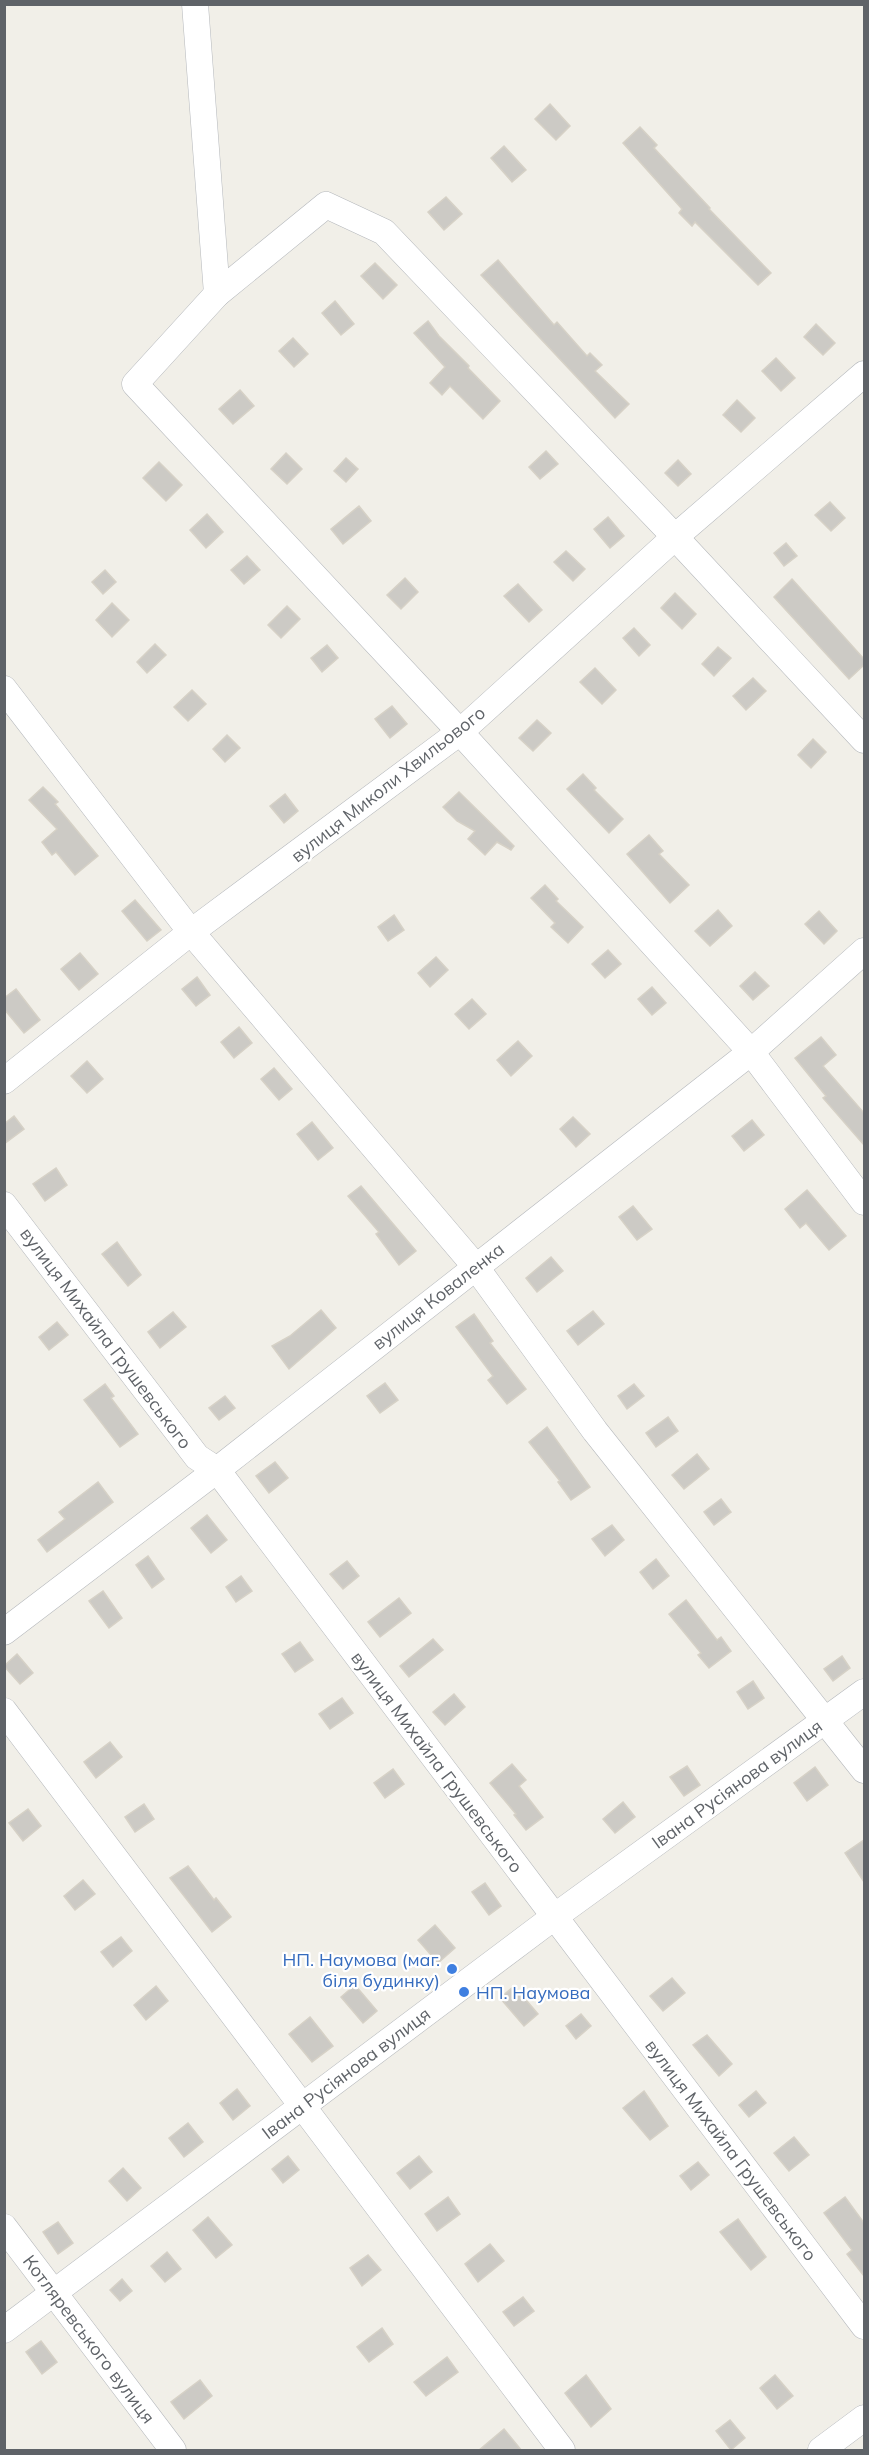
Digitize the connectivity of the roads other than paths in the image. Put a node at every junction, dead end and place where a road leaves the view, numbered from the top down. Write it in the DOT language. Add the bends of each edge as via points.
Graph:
graph roads {
  1 [pos="195,4"];
  2 [pos="217,294"];
  3 [pos="864,374"];
  4 [pos="675,537"];
  5 [pos="4,689"];
  6 [pos="460,732"];
  7 [pos="864,740"];
  8 [pos="191,932"];
  9 [pos="864,951"];
  10 [pos="751,1052"];
  11 [pos="4,1081"];
  12 [pos="864,1202"];
  13 [pos="4,1205"];
  14 [pos="475,1266"];
  15 [pos="217,1470"];
  16 [pos="4,1632"];
  17 [pos="864,1692"];
  18 [pos="4,1711"];
  19 [pos="824,1720"];
  20 [pos="864,1770"];
  21 [pos="554,1917"];
  22 [pos="302,2105"];
  23 [pos="4,2227"];
  24 [pos="55,2292"];
  25 [pos="864,2326"];
  26 [pos="4,2330"];
  27 [pos="864,2418"];
  28 [pos="172,2451"];
  29 [pos="562,2451"];
  30 [pos="821,2451"];
  1 -- 2 [label="street"];
  2 -- 4 [label="street" via="326,205 384,232"];
  2 -- 6 [label="street" via="135,384"];
  3 -- 4 [label="street, вулиця Миколи Хвильового"];
  4 -- 6 [label="street, вулиця Миколи Хвильового"];
  4 -- 7 [label="street"];
  5 -- 8 [label="street"];
  6 -- 8 [label="street, вулиця Миколи Хвильового"];
  6 -- 10 [label="street"];
  8 -- 11 [label="street, вулиця Миколи Хвильового"];
  8 -- 14 [label="street"];
  9 -- 10 [label="street, вулиця Коваленка"];
  10 -- 12 [label="street"];
  10 -- 14 [label="street, вулиця Коваленка"];
  13 -- 15 [label="street, вулиця Михайла Грушевського" via="197,1457"];
  14 -- 15 [label="street, вулиця Коваленка"];
  14 -- 19 [label="street" via="595,1431"];
  15 -- 16 [label="street, вулиця Коваленка"];
  15 -- 21 [label="street, вулиця Михайла Грушевського"];
  17 -- 19 [label="street, Івана Русіянова вулиця"];
  18 -- 22 [label="street"];
  19 -- 20 [label="street"];
  19 -- 21 [label="street, Івана Русіянова вулиця"];
  21 -- 22 [label="street, Івана Русіянова вулиця"];
  21 -- 25 [label="street, вулиця Михайла Грушевського"];
  22 -- 24 [label="street, Івана Русіянова вулиця"];
  22 -- 29 [label="street"];
  23 -- 24 [label="street, Котляревського вулиця"];
  24 -- 26 [label="street, Івана Русіянова вулиця"];
  24 -- 28 [label="street, Котляревського вулиця"];
  27 -- 30 [label="street"];
}
